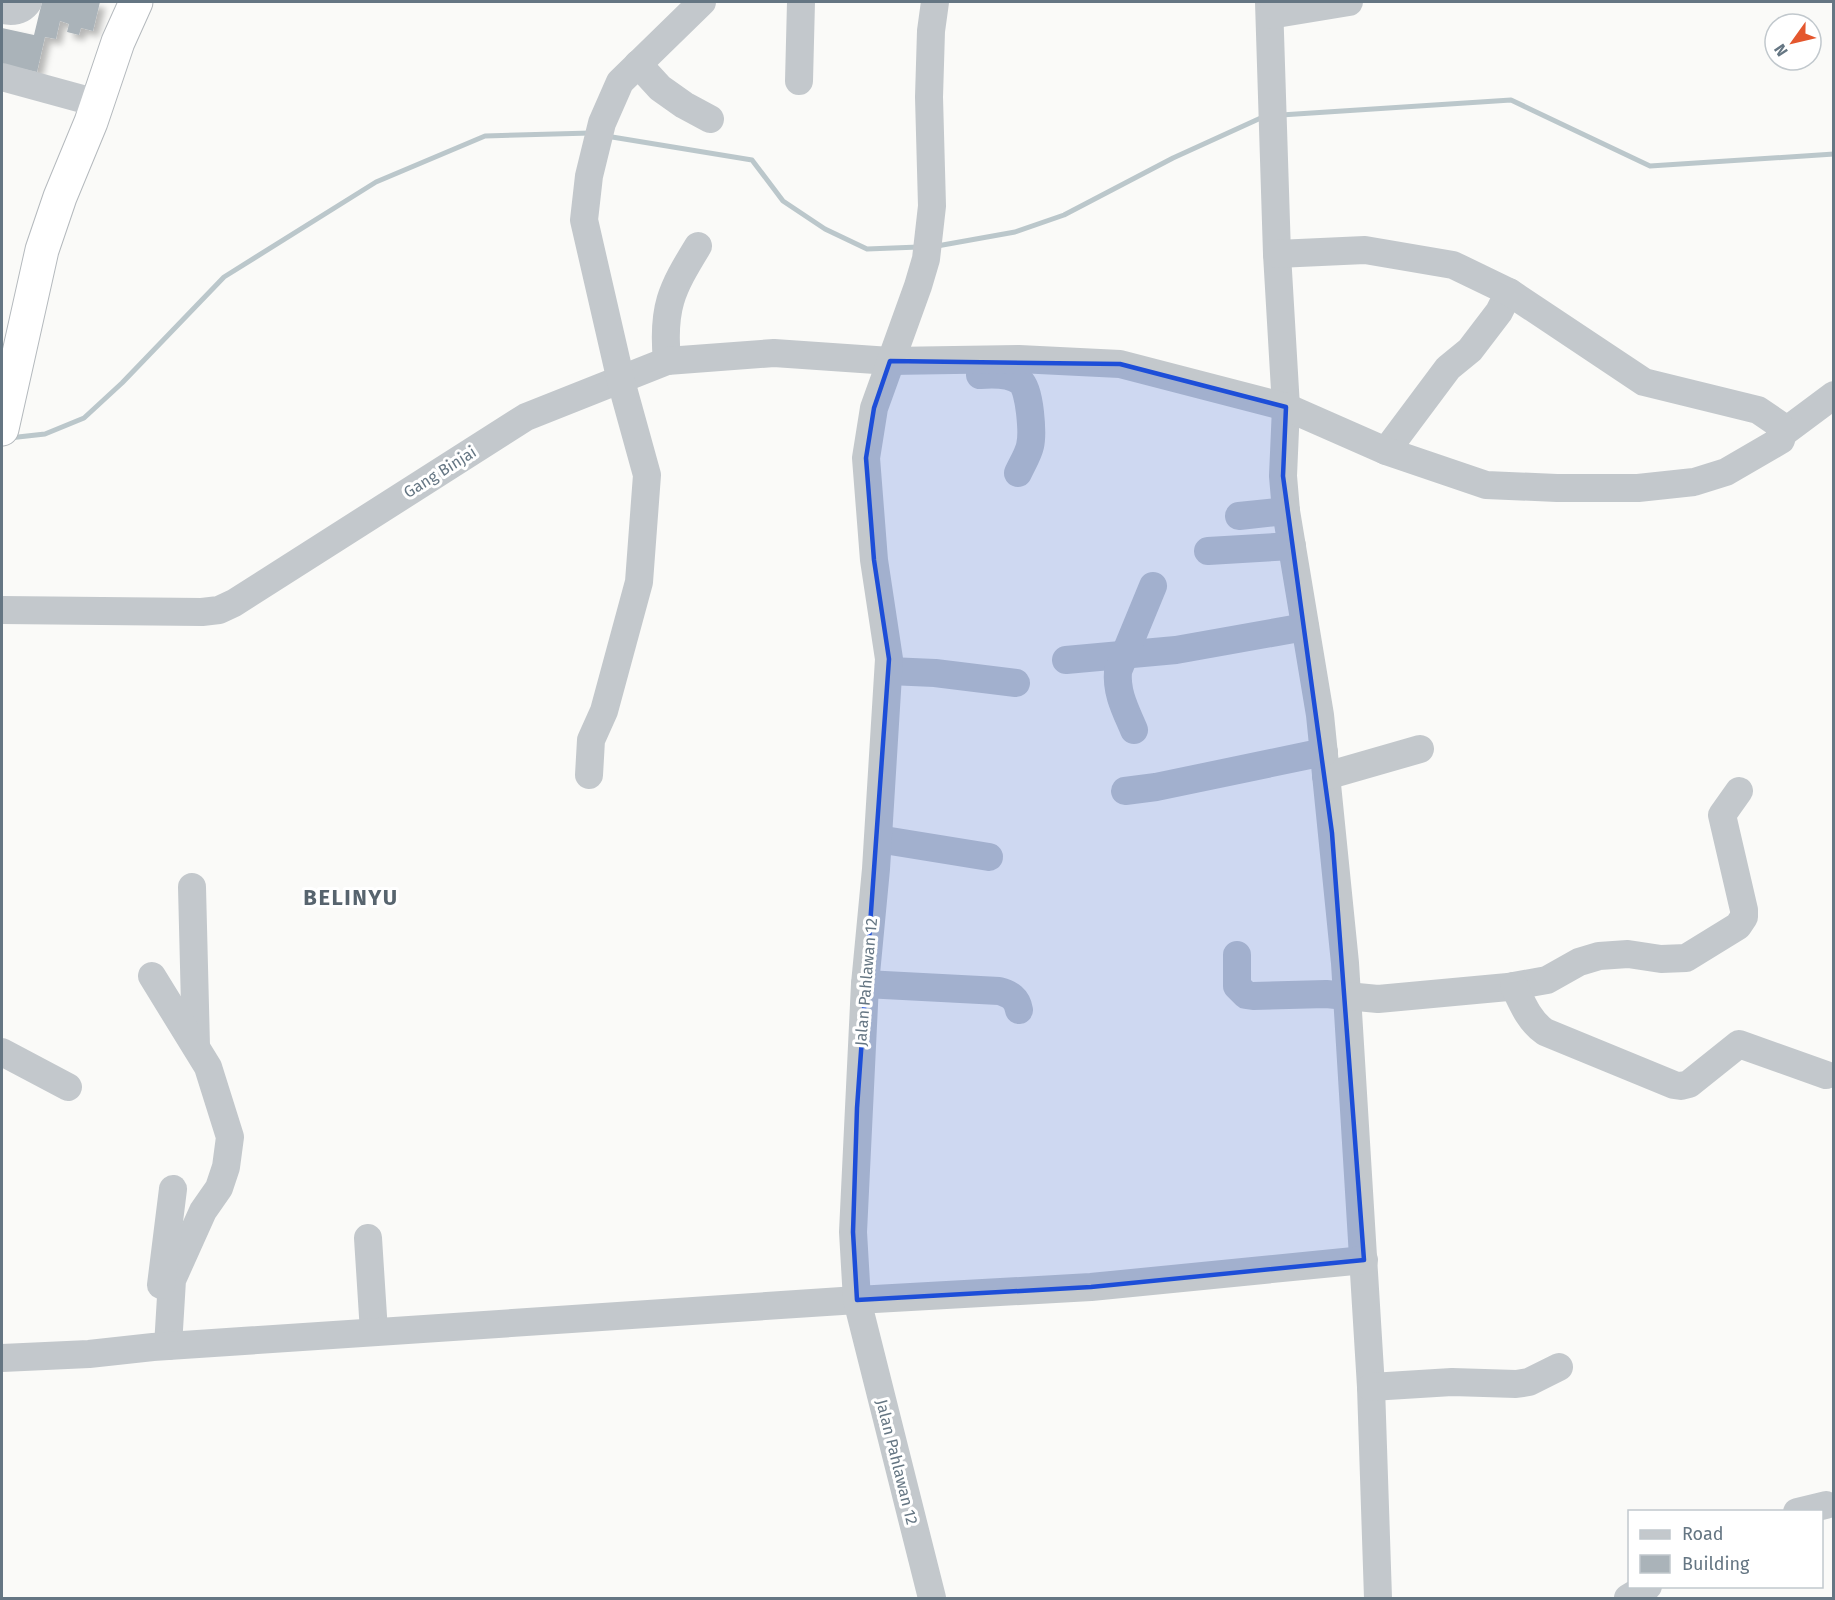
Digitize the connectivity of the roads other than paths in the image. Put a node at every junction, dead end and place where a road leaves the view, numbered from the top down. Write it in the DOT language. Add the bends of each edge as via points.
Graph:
graph roads {
  1 [pos="28,2"];
  2 [pos="136,2"];
  3 [pos="702,2"];
  4 [pos="801,2"];
  5 [pos="935,2"];
  6 [pos="1349,2"];
  7 [pos="1270,8"];
  8 [pos="2,10"];
  9 [pos="638,64"];
  10 [pos="2,77"];
  11 [pos="799,81"];
  12 [pos="97,104"];
  13 [pos="710,118"];
  14 [pos="698,246"];
  15 [pos="1277,254"];
  16 [pos="1509,292"];
  17 [pos="948,360"];
  18 [pos="667,361"];
  19 [pos="890,361"];
  20 [pos="621,381"];
  21 [pos="5,390"];
  22 [pos="1833,395"];
  23 [pos="1286,407"];
  24 [pos="2,428"];
  25 [pos="1783,433"];
  26 [pos="1386,451"];
  27 [pos="1018,472"];
  28 [pos="1286,512"];
  29 [pos="1239,516"];
  30 [pos="1292,546"];
  31 [pos="1208,551"];
  32 [pos="1153,586"];
  33 [pos="2,610"];
  34 [pos="1305,627"];
  35 [pos="1126,654"];
  36 [pos="1066,660"];
  37 [pos="889,671"];
  38 [pos="1016,683"];
  39 [pos="1134,730"];
  40 [pos="1420,749"];
  41 [pos="1325,764"];
  42 [pos="589,775"];
  43 [pos="1739,790"];
  44 [pos="1125,791"];
  45 [pos="878,839"];
  46 [pos="989,857"];
  47 [pos="192,887"];
  48 [pos="1236,955"];
  49 [pos="152,976"];
  50 [pos="865,984"];
  51 [pos="1514,986"];
  52 [pos="1347,997"];
  53 [pos="1019,1010"];
  54 [pos="196,1048"];
  55 [pos="2,1052"];
  56 [pos="1826,1074"];
  57 [pos="68,1087"];
  58 [pos="173,1189"];
  59 [pos="368,1238"];
  60 [pos="1364,1260"];
  61 [pos="857,1300"];
  62 [pos="374,1332"];
  63 [pos="161,1346"];
  64 [pos="2,1358"];
  65 [pos="1559,1367"];
  66 [pos="1371,1387"];
  67 [pos="1826,1505"];
  68 [pos="1805,1510"];
  69 [pos="1646,1588"];
  70 [pos="932,1599"];
  71 [pos="1378,1599"];
  72 [pos="1628,1599"];
  1 -- 8 [label="street" via="11,12"];
  2 -- 12 [label="highway"];
  3 -- 9 [label="street"];
  4 -- 11 [label="street"];
  5 -- 19 [label="street, Jalan Pahlawan 12" via="929,97 932,206 928,248"];
  6 -- 7 [label="street"];
  7 -- 15 [label="street"];
  9 -- 13 [label="street" via="660,88"];
  9 -- 20 [label="street" via="620,82 600,133 589,176 584,220"];
  10 -- 12 [label="street"];
  12 -- 21 [label="highway" via="42,250"];
  14 -- 18 [label="street" via="668,302 664,336"];
  15 -- 16 [label="street" via="1365,250 1453,265"];
  15 -- 23 [label="street"];
  16 -- 25 [label="street" via="1644,382 1758,410 1780,425"];
  16 -- 26 [label="street" via="1470,350 1448,368"];
  17 -- 19 [label="street, Gang Binjai"];
  17 -- 23 [label="street, Gang Binjai" via="1120,364"];
  17 -- 27 [label="street" via="950,376 995,374 1023,384 1032,431 1030,447"];
  18 -- 19 [label="street, Gang Binjai" via="774,353"];
  18 -- 20 [label="street, Gang Binjai"];
  19 -- 37 [label="street, Jalan Pahlawan 12" via="874,408 866,458"];
  20 -- 33 [label="street, Gang Binjai" via="526,417 219,610"];
  20 -- 42 [label="street" via="647,475 639,582 604,711 591,740"];
  21 -- 24 [label="highway"];
  22 -- 25 [label="street, Gang Binjai"];
  23 -- 26 [label="street, Gang Binjai"];
  23 -- 28 [label="street" via="1282,476"];
  25 -- 26 [label="street, Gang Binjai" via="1781,440 1726,472 1694,482 1638,488 1486,485"];
  28 -- 29 [label="street"];
  28 -- 30 [label="street"];
  30 -- 31 [label="street"];
  30 -- 34 [label="street"];
  32 -- 35 [label="street"];
  34 -- 35 [label="street" via="1176,650"];
  34 -- 41 [label="street"];
  35 -- 36 [label="street"];
  35 -- 39 [label="street" via="1117,684"];
  37 -- 38 [label="street"];
  37 -- 45 [label="street, Jalan Pahlawan 12"];
  40 -- 41 [label="street"];
  41 -- 44 [label="street"];
  41 -- 52 [label="street"];
  43 -- 51 [label="street" via="1722,815 1744,910 1738,926 1686,958 1599,956 1547,980"];
  45 -- 46 [label="street"];
  45 -- 50 [label="street, Jalan Pahlawan 12"];
  47 -- 54 [label="street"];
  48 -- 52 [label="street" via="1237,986 1246,995"];
  49 -- 54 [label="street"];
  50 -- 53 [label="street" via="999,992 1010,994 1018,1002"];
  50 -- 61 [label="street, Jalan Pahlawan 12" via="853,1232"];
  51 -- 52 [label="street" via="1378,999"];
  51 -- 56 [label="street" via="1529,1017 1545,1032 1674,1085 1689,1084 1739,1044"];
  52 -- 60 [label="street"];
  54 -- 63 [label="street" via="208,1067 230,1137 219,1188 203,1211 172,1280"];
  55 -- 57 [label="street"];
  58 -- 63 [label="street"];
  59 -- 62 [label="street"];
  60 -- 61 [label="street" via="1091,1287"];
  60 -- 66 [label="street"];
  61 -- 62 [label="street"];
  61 -- 70 [label="street, Jalan Pahlawan 12"];
  62 -- 63 [label="street"];
  63 -- 64 [label="street"];
  65 -- 66 [label="street" via="1516,1384 1452,1382"];
  66 -- 71 [label="street"];
  67 -- 68 [label="street"];
  69 -- 72 [label="street"];
}
